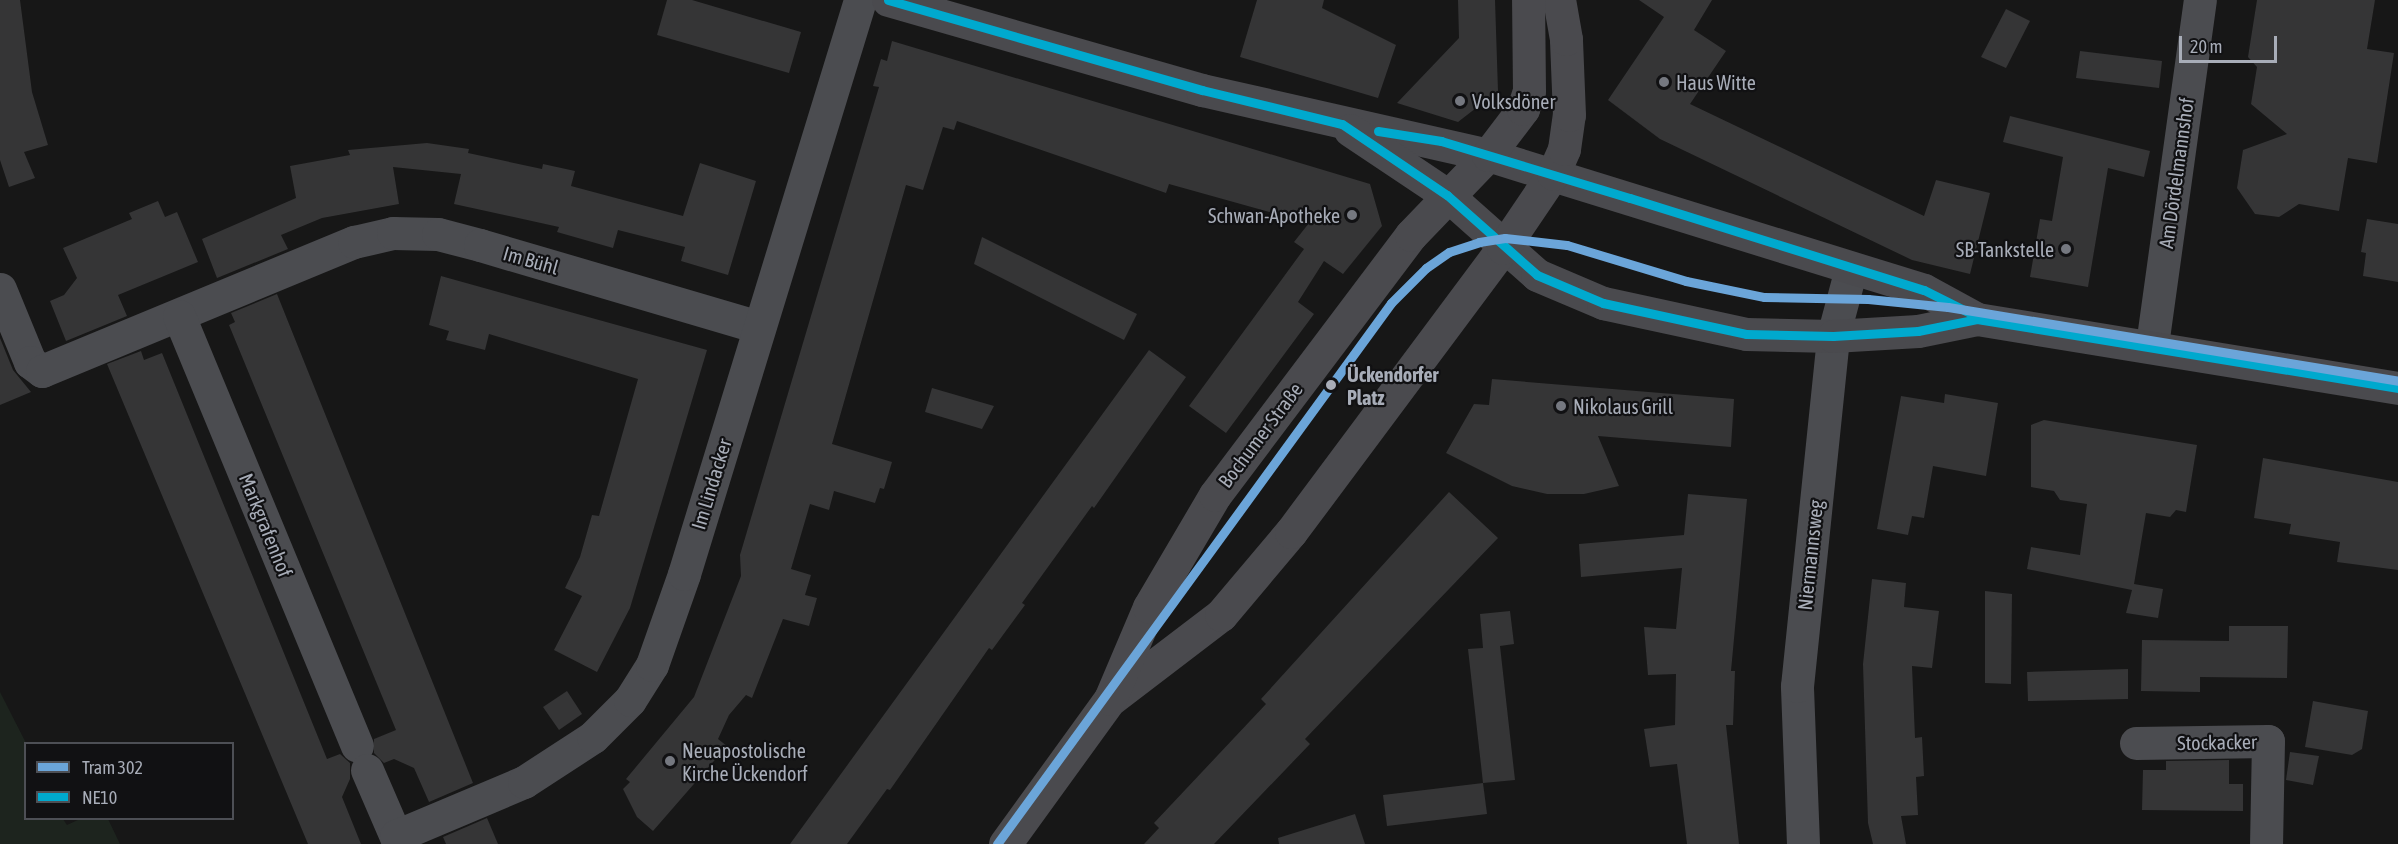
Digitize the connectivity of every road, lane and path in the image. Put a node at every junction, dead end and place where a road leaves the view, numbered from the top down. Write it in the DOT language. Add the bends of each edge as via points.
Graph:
graph roads {
  1 [pos="860,0"];
  2 [pos="888,0"];
  3 [pos="1528,0"];
  4 [pos="1559,0"];
  5 [pos="2200,0"];
  6 [pos="1342,124"];
  7 [pos="1488,155"];
  8 [pos="1553,174"];
  9 [pos="1447,195"];
  10 [pos="1503,249"];
  11 [pos="1851,269"];
  12 [pos="0,289"];
  13 [pos="179,316"];
  14 [pos="1977,319"];
  15 [pos="758,327"];
  16 [pos="1833,336"];
  17 [pos="2152,345"];
  18 [pos="2398,388"];
  19 [pos="1110,699"];
  20 [pos="2136,743"];
  21 [pos="397,840"];
  22 [pos="1005,844"];
  23 [pos="1803,844"];
  24 [pos="2266,844"];
  1 -- 15 [label="street, Im Lindacker"];
  2 -- 6 [label="main road" via="1202,90"];
  3 -- 7 [label="main road, Bochumer Straße" via="1529,91 1523,109"];
  4 -- 8 [label="main road" via="1566,39 1569,115 1564,148"];
  5 -- 17 [label="street, Am Dördelmannshof"];
  6 -- 7 [label="main road" via="1441,141"];
  6 -- 9 [label="main road"];
  7 -- 8 [label="main road"];
  7 -- 9 [label="main road, Bochumer Straße"];
  8 -- 10 [label="main road"];
  8 -- 11 [label="main road"];
  9 -- 10 [label="main road"];
  9 -- 19 [label="main road, Bochumer Straße" via="1411,235 1215,495 1149,607"];
  10 -- 16 [label="main road" via="1537,275 1603,303 1746,334"];
  10 -- 19 [label="main road, Bochumer Straße" via="1328,486 1221,615"];
  11 -- 14 [label="main road" via="1924,290"];
  11 -- 16 [label="street, Niermannsweg"];
  12 -- 13 [label="street" via="30,362 42,371"];
  13 -- 15 [label="street, Im Bühl" via="354,242 393,233 438,234"];
  13 -- 21 [label="street, Markgrafenhof"];
  14 -- 16 [label="main road" via="1918,331"];
  14 -- 17 [label="main road"];
  15 -- 21 [label="street, Im Lindacker" via="658,653 630,700 593,737 524,782"];
  16 -- 23 [label="street, Niermannsweg" via="1797,686"];
  17 -- 18 [label="main road"];
  19 -- 22 [label="main road, Bochumer Straße"];
  20 -- 24 [label="street, Stockacker" via="2268,741"];
}
